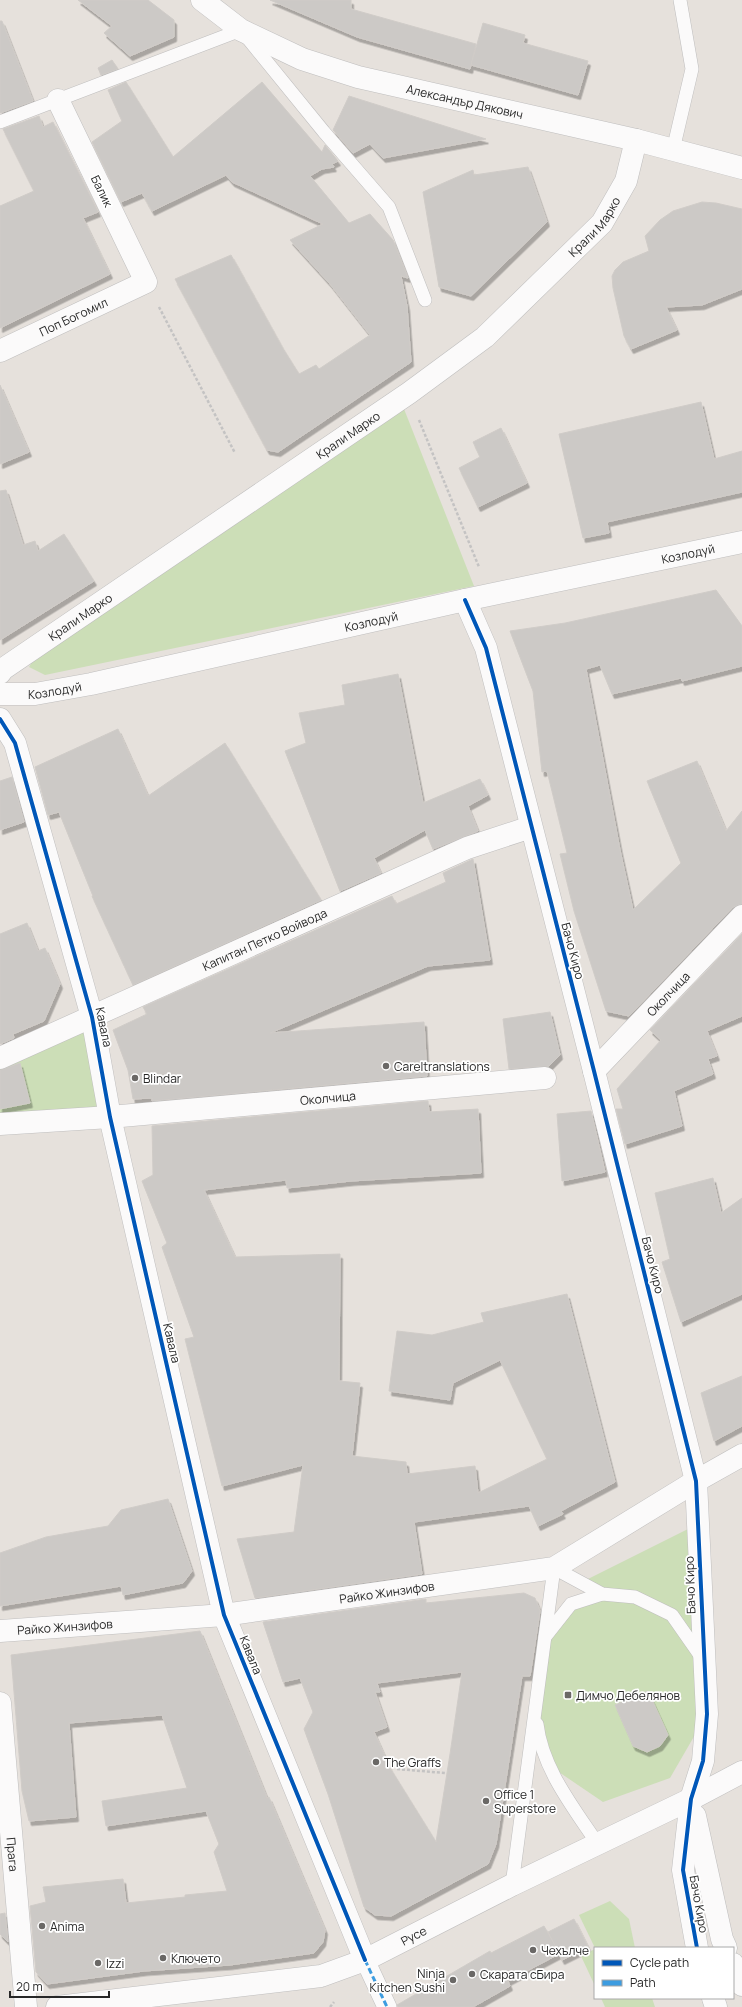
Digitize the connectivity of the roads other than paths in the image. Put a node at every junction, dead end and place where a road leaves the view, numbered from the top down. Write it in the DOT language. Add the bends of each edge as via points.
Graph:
graph roads {
  1 [pos="202,0"];
  2 [pos="680,0"];
  3 [pos="241,30"];
  4 [pos="58,100"];
  5 [pos="0,122"];
  6 [pos="636,140"];
  7 [pos="673,150"];
  8 [pos="742,168"];
  9 [pos="146,282"];
  10 [pos="425,300"];
  11 [pos="0,351"];
  12 [pos="742,542"];
  13 [pos="465,600"];
  14 [pos="0,673"];
  15 [pos="0,694"];
  16 [pos="0,719"];
  17 [pos="531,827"];
  18 [pos="742,916"];
  19 [pos="92,1017"];
  20 [pos="0,1058"];
  21 [pos="594,1070"];
  22 [pos="545,1078"];
  23 [pos="110,1117"];
  24 [pos="0,1124"];
  25 [pos="742,1455"];
  26 [pos="696,1481"];
  27 [pos="554,1568"];
  28 [pos="602,1594"];
  29 [pos="224,1615"];
  30 [pos="0,1631"];
  31 [pos="544,1638"];
  32 [pos="703,1660"];
  33 [pos="0,1703"];
  34 [pos="535,1714"];
  35 [pos="742,1772"];
  36 [pos="691,1799"];
  37 [pos="597,1843"];
  38 [pos="512,1885"];
  39 [pos="697,1947"];
  40 [pos="726,1947"];
  41 [pos="365,1960"];
  42 [pos="734,1966"];
  43 [pos="742,1985"];
  44 [pos="26,2007"];
  45 [pos="57,2007"];
  46 [pos="387,2007"];
  1 -- 3 [label="street, Александър Дякович"];
  2 -- 7 [label="lane" via="692,69"];
  3 -- 4 [label="lane"];
  3 -- 6 [label="street, Александър Дякович" via="302,59 358,77"];
  3 -- 10 [label="lane" via="389,207"];
  4 -- 5 [label="lane"];
  4 -- 9 [label="street, Балик"];
  6 -- 7 [label="street, Александър Дякович"];
  6 -- 14 [label="street, Крали Марко" via="626,181 602,223 484,337 408,393"];
  7 -- 8 [label="street, Александър Дякович"];
  9 -- 11 [label="street, Поп Богомил"];
  12 -- 13 [label="street, Козлодуй"];
  13 -- 15 [label="street, Козлодуй" via="91,684 35,694"];
  13 -- 17 [label="street, Бачо Киро" via="486,648"];
  16 -- 19 [label="street, Кавала" via="15,743"];
  17 -- 19 [label="street, Капитан Петко Войвода" via="467,848"];
  17 -- 21 [label="street, Бачо Киро"];
  18 -- 21 [label="street, Околчица"];
  19 -- 20 [label="street, Капитан Петко Войвода"];
  19 -- 23 [label="street, Кавала"];
  21 -- 26 [label="street, Бачо Киро"];
  22 -- 23 [label="street, Околчица"];
  23 -- 24 [label="street, Околчица"];
  23 -- 29 [label="street, Кавала"];
  25 -- 26 [label="street, Райко Жинзифов"];
  26 -- 27 [label="street, Райко Жинзифов"];
  26 -- 32 [label="street, Бачо Киро"];
  27 -- 28 [label="lane"];
  27 -- 29 [label="street, Райко Жинзифов"];
  27 -- 31 [label="lane"];
  28 -- 31 [label="lane" via="571,1604"];
  28 -- 32 [label="lane" via="635,1597 672,1615"];
  29 -- 30 [label="street, Райко Жинзифов"];
  29 -- 41 [label="street, Кавала"];
  31 -- 34 [label="lane"];
  32 -- 36 [label="street, Бачо Киро" via="707,1714 704,1761"];
  33 -- 44 [label="street, Прага"];
  34 -- 37 [label="lane" via="538,1732 550,1766"];
  34 -- 38 [label="lane"];
  35 -- 36 [label="street, Русе"];
  36 -- 37 [label="street, Русе"];
  36 -- 39 [label="street, Бачо Киро" via="683,1870"];
  36 -- 40 [label="street, Бачо Киро"];
  37 -- 38 [label="street, Русе"];
  38 -- 41 [label="street, Русе"];
  41 -- 45 [label="street, Русе" via="321,1976"];
  41 -- 46 [label="street, Кавала"];
  42 -- 43 [label="street"];
}
